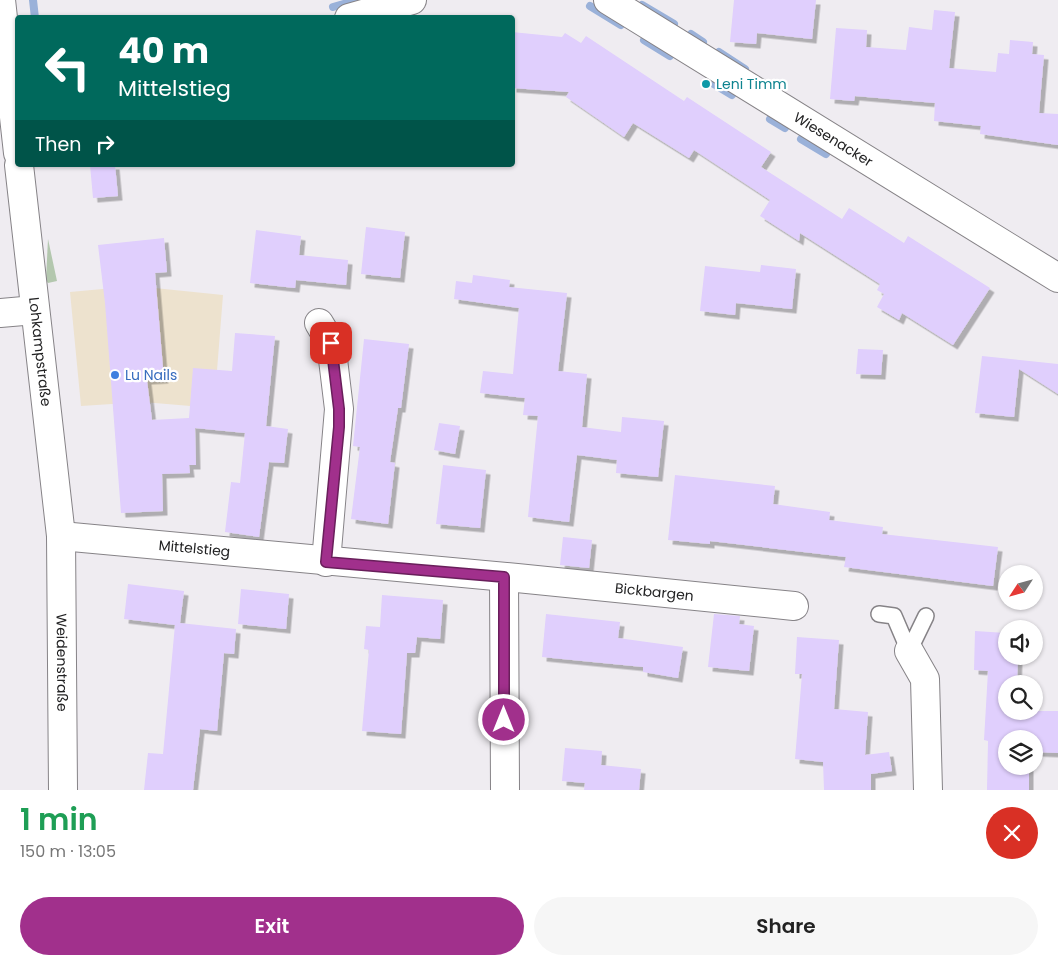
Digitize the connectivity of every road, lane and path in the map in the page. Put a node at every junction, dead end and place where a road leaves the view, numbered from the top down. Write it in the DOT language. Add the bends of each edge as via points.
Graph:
graph roads {
  1 [pos="1,0"];
  2 [pos="412,0"];
  3 [pos="608,0"];
  4 [pos="360,15"];
  5 [pos="15,104"];
  6 [pos="19,167"];
  7 [pos="1058,278"];
  8 [pos="35,310"];
  9 [pos="0,312"];
  10 [pos="319,323"];
  11 [pos="61,536"];
  12 [pos="326,562"];
  13 [pos="510,577"];
  14 [pos="794,606"];
  15 [pos="879,614"];
  16 [pos="926,616"];
  17 [pos="909,650"];
  18 [pos="63,790"];
  19 [pos="505,790"];
  20 [pos="928,790"];
  1 -- 5 [label="street"];
  2 -- 4 [label="street"];
  3 -- 7 [label="street, Wiesenacker"];
  6 -- 8 [label="street, Lohkampstraße"];
  8 -- 9 [label="street"];
  8 -- 11 [label="street, Lohkampstraße"];
  10 -- 12 [label="street" via="331,343 339,409"];
  11 -- 12 [label="street, Mittelstieg"];
  11 -- 18 [label="street, Weidenstraße"];
  12 -- 13 [label="street, Mittelstieg"];
  13 -- 14 [label="street, Bickbargen"];
  13 -- 19 [label="street"];
  15 -- 17 [label="lane" via="894,616"];
  16 -- 17 [label="lane"];
  17 -- 20 [label="street" via="925,679"];
}
